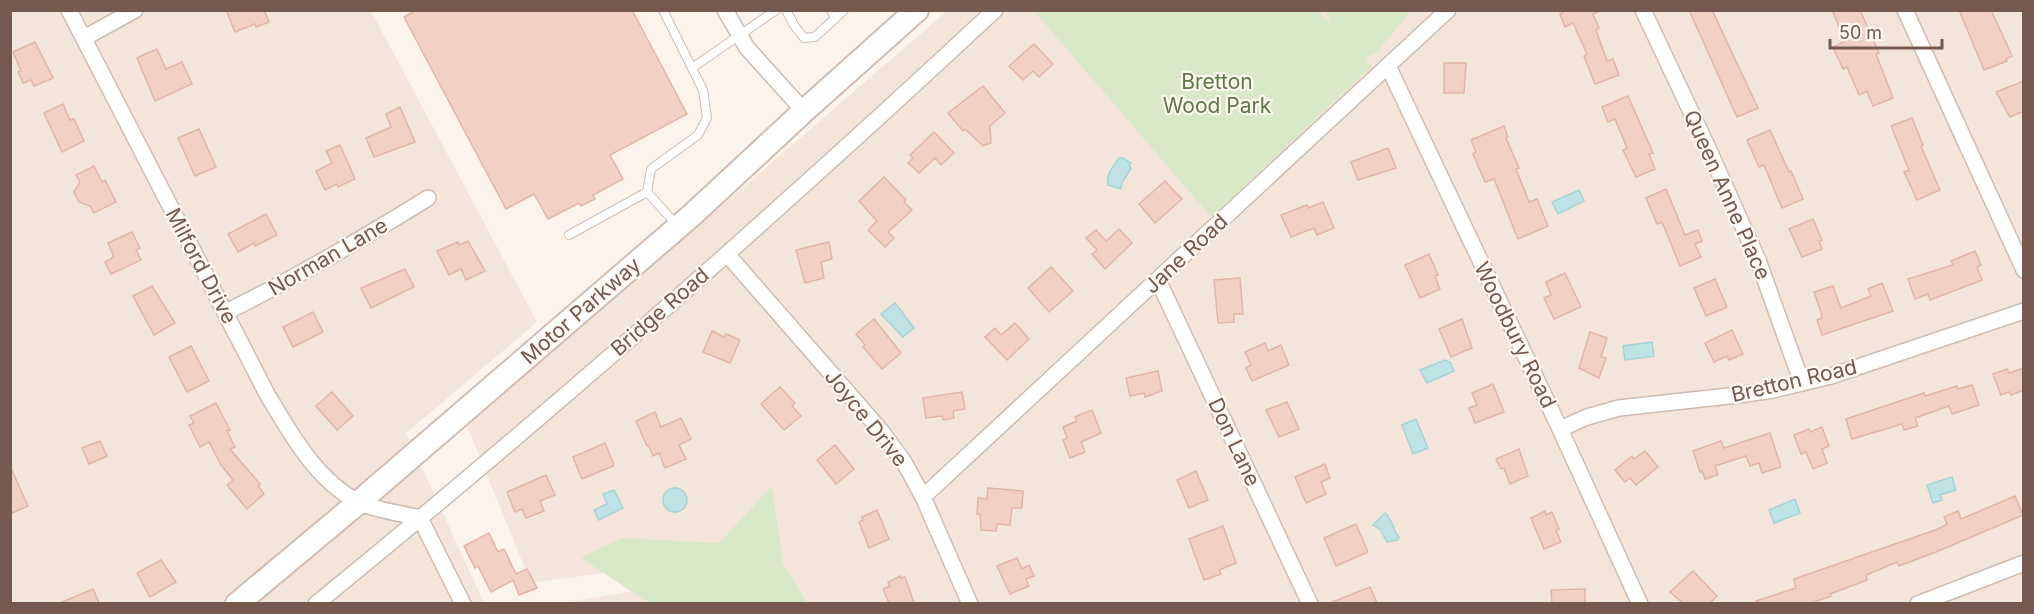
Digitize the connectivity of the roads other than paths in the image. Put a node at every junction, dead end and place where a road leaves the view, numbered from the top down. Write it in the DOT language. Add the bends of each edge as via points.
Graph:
graph roads {
  1 [pos="69,10"];
  2 [pos="135,10"];
  3 [pos="663,10"];
  4 [pos="725,10"];
  5 [pos="776,10"];
  6 [pos="786,10"];
  7 [pos="831,10"];
  8 [pos="844,10"];
  9 [pos="917,10"];
  10 [pos="995,10"];
  11 [pos="1448,10"];
  12 [pos="1643,10"];
  13 [pos="1905,10"];
  14 [pos="835,19"];
  15 [pos="740,36"];
  16 [pos="84,38"];
  17 [pos="1388,66"];
  18 [pos="692,68"];
  19 [pos="804,111"];
  20 [pos="647,192"];
  21 [pos="428,198"];
  22 [pos="678,226"];
  23 [pos="569,235"];
  24 [pos="727,254"];
  25 [pos="2024,270"];
  26 [pos="1158,280"];
  27 [pos="2024,311"];
  28 [pos="226,312"];
  29 [pos="1802,383"];
  30 [pos="1560,429"];
  31 [pos="923,497"];
  32 [pos="359,502"];
  33 [pos="420,518"];
  34 [pos="2024,562"];
  35 [pos="237,603"];
  36 [pos="316,603"];
  37 [pos="463,603"];
  38 [pos="970,603"];
  39 [pos="1310,603"];
  40 [pos="1640,603"];
  41 [pos="1918,603"];
  1 -- 16 [label="street, Milford Drive"];
  2 -- 16 [label="street"];
  3 -- 18 [label="lane"];
  4 -- 15 [label="street"];
  5 -- 15 [label="lane"];
  6 -- 14 [label="lane" via="804,38 815,37"];
  7 -- 14 [label="lane"];
  8 -- 14 [label="lane"];
  9 -- 19 [label="main road, Motor Parkway"];
  10 -- 24 [label="street, Bridge Road"];
  11 -- 17 [label="street, Jane Road"];
  12 -- 29 [label="street, Queen Anne Place" via="1758,260"];
  13 -- 25 [label="street"];
  15 -- 18 [label="lane"];
  15 -- 19 [label="street"];
  16 -- 28 [label="street, Milford Drive"];
  17 -- 26 [label="street, Jane Road"];
  17 -- 30 [label="street, Woodbury Road"];
  18 -- 20 [label="lane" via="703,90 707,118 698,135 651,169"];
  19 -- 22 [label="main road, Motor Parkway"];
  20 -- 22 [label="lane"];
  20 -- 23 [label="lane"];
  21 -- 28 [label="street, Norman Lane" via="325,261"];
  22 -- 32 [label="main road, Motor Parkway"];
  24 -- 31 [label="street, Joyce Drive" via="882,432"];
  24 -- 33 [label="street, Bridge Road"];
  26 -- 31 [label="street, Jane Road"];
  26 -- 39 [label="street, Don Lane"];
  27 -- 29 [label="street, Bretton Road"];
  28 -- 32 [label="street, Milford Drive" via="295,440 324,477"];
  29 -- 30 [label="street, Bretton Road" via="1738,395 1619,408"];
  30 -- 40 [label="street, Woodbury Road"];
  31 -- 38 [label="street, Joyce Drive"];
  32 -- 33 [label="street"];
  32 -- 35 [label="main road, Motor Parkway"];
  33 -- 36 [label="street, Bridge Road"];
  33 -- 37 [label="street"];
  34 -- 41 [label="street"];
}
